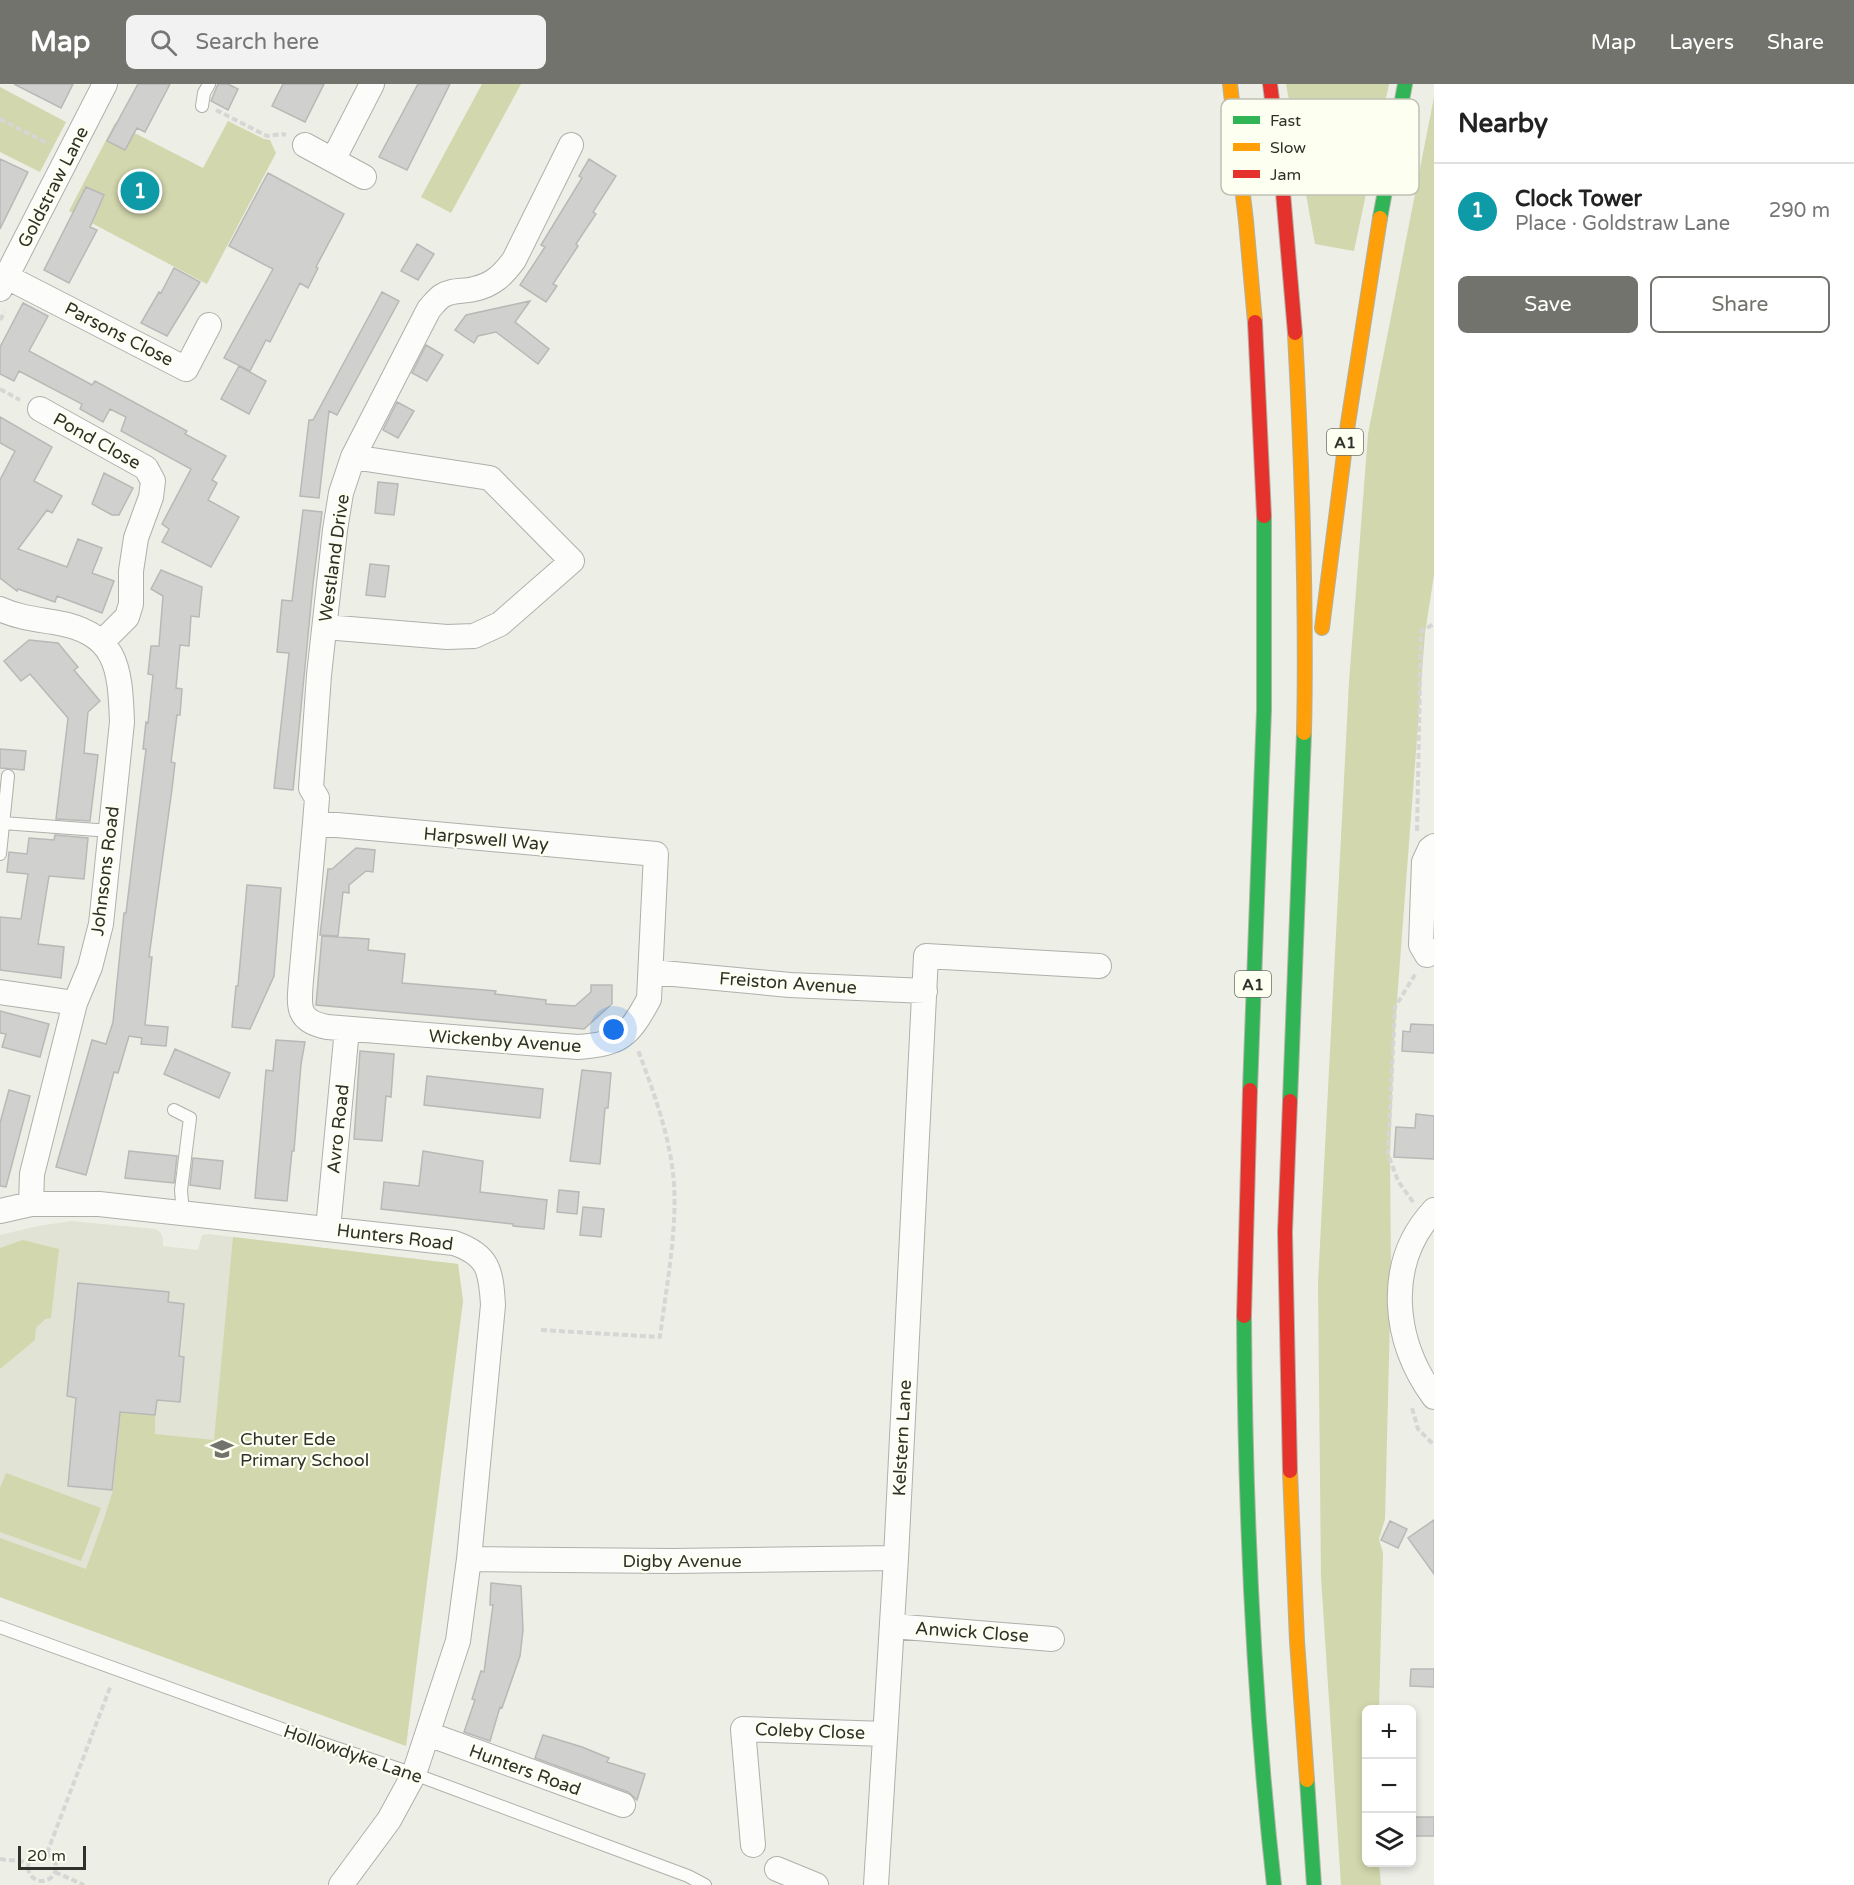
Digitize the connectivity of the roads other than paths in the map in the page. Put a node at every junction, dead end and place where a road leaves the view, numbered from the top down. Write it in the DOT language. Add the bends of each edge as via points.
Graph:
graph roads {
  1 [pos="105,84"];
  2 [pos="208,84"];
  3 [pos="372,84"];
  4 [pos="1230,84"];
  5 [pos="1270,84"];
  6 [pos="1405,84"];
  7 [pos="1232,99"];
  8 [pos="1272,99"];
  9 [pos="1402,99"];
  10 [pos="207,107"];
  11 [pos="305,145"];
  12 [pos="571,145"];
  13 [pos="333,160"];
  14 [pos="364,177"];
  15 [pos="1243,195"];
  16 [pos="1283,195"];
  17 [pos="1385,195"];
  18 [pos="4,283"];
  19 [pos="209,325"];
  20 [pos="40,409"];
  21 [pos="353,457"];
  22 [pos="0,609"];
  23 [pos="325,627"];
  24 [pos="1322,636"];
  25 [pos="102,642"];
  26 [pos="1319,660"];
  27 [pos="8,776"];
  28 [pos="1302,802"];
  29 [pos="3,823"];
  30 [pos="315,823"];
  31 [pos="110,831"];
  32 [pos="1434,846"];
  33 [pos="0,854"];
  34 [pos="656,854"];
  35 [pos="1434,951"];
  36 [pos="1099,966"];
  37 [pos="652,972"];
  38 [pos="925,991"];
  39 [pos="0,992"];
  40 [pos="75,1003"];
  41 [pos="304,1018"];
  42 [pos="347,1029"];
  43 [pos="174,1110"];
  44 [pos="31,1204"];
  45 [pos="1434,1209"];
  46 [pos="0,1211"];
  47 [pos="183,1214"];
  48 [pos="328,1229"];
  49 [pos="1434,1397"];
  50 [pos="896,1558"];
  51 [pos="469,1559"];
  52 [pos="892,1626"];
  53 [pos="0,1627"];
  54 [pos="1052,1639"];
  55 [pos="428,1734"];
  56 [pos="885,1734"];
  57 [pos="414,1774"];
  58 [pos="623,1805"];
  59 [pos="753,1845"];
  60 [pos="777,1869"];
  61 [pos="341,1885"];
  62 [pos="705,1885"];
  63 [pos="816,1885"];
  64 [pos="876,1885"];
  65 [pos="1274,1885"];
  66 [pos="1314,1885"];
  1 -- 18 [label="street, Goldstraw Lane"];
  2 -- 10 [label="lane" via="204,93"];
  3 -- 13 [label="street"];
  4 -- 7 [label="highway, A1"];
  5 -- 8 [label="highway, A1"];
  6 -- 9 [label="highway, A1"];
  11 -- 13 [label="street"];
  12 -- 21 [label="street, Westland Drive" via="502,277 473,290 456,290 442,296 429,309"];
  13 -- 14 [label="street"];
  15 -- 65 [label="highway, A1" via="1263,468 1265,632 1245,1239 1245,1411 1253,1641"];
  16 -- 28 [label="highway, A1" via="1303,486"];
  17 -- 24 [label="highway, A1" via="1346,434"];
  18 -- 19 [label="street, Parsons Close" via="186,369"];
  20 -- 25 [label="street, Pond Close" via="146,468 153,481 136,538 127,617"];
  21 -- 23 [label="street, Westland Drive" via="341,493"];
  21 -- 23 [label="street" via="490,478 572,561 500,624 474,636"];
  22 -- 25 [label="street" via="11,615 71,624"];
  23 -- 30 [label="street, Westland Drive" via="311,788 318,798"];
  25 -- 31 [label="street, Johnsons Road" via="118,675 122,710"];
  26 -- 28 [label="highway, A1"];
  27 -- 29 [label="lane"];
  28 -- 66 [label="highway, A1" via="1285,1232 1297,1641"];
  29 -- 31 [label="lane"];
  29 -- 33 [label="lane"];
  30 -- 34 [label="street, Harpswell Way"];
  30 -- 41 [label="street, Westland Drive" via="300,988"];
  31 -- 40 [label="street, Johnsons Road" via="100,924 90,967"];
  32 -- 35 [label="street" via="1424,862 1421,945 1427,955"];
  34 -- 37 [label="street, Wickenby Avenue"];
  36 -- 38 [label="street, Kelstern Lane" via="926,956"];
  37 -- 38 [label="street, Freiston Avenue" via="790,985"];
  37 -- 42 [label="street, Wickenby Avenue" via="649,999 638,1019 609,1043 578,1047"];
  38 -- 50 [label="street, Kelstern Lane"];
  39 -- 40 [label="street"];
  40 -- 44 [label="street, Johnsons Road" via="32,1174"];
  41 -- 42 [label="street, Wickenby Avenue" via="314,1024"];
  42 -- 48 [label="street, Avro Road"];
  43 -- 47 [label="lane" via="190,1118 181,1190"];
  44 -- 46 [label="street, Hunters Road"];
  44 -- 47 [label="street, Hunters Road" via="99,1204"];
  45 -- 49 [label="street" via="1412,1245 1399,1291 1407,1347"];
  47 -- 48 [label="street, Hunters Road"];
  48 -- 51 [label="street, Hunters Road" via="454,1243 471,1248 491,1274 493,1305"];
  50 -- 51 [label="street, Digby Avenue"];
  50 -- 52 [label="street, Kelstern Lane"];
  51 -- 55 [label="street, Hunters Road" via="458,1641"];
  52 -- 54 [label="street, Anwick Close"];
  52 -- 56 [label="street, Kelstern Lane"];
  53 -- 57 [label="lane, Hollowdyke Lane"];
  55 -- 57 [label="street, Hunters Road"];
  55 -- 58 [label="street, Hunters Road"];
  56 -- 59 [label="street, Coleby Close" via="743,1729"];
  56 -- 64 [label="street, Kelstern Lane"];
  57 -- 61 [label="street, Hunters Road" via="389,1820"];
  57 -- 62 [label="lane, Hollowdyke Lane"];
  60 -- 63 [label="street"];
}
